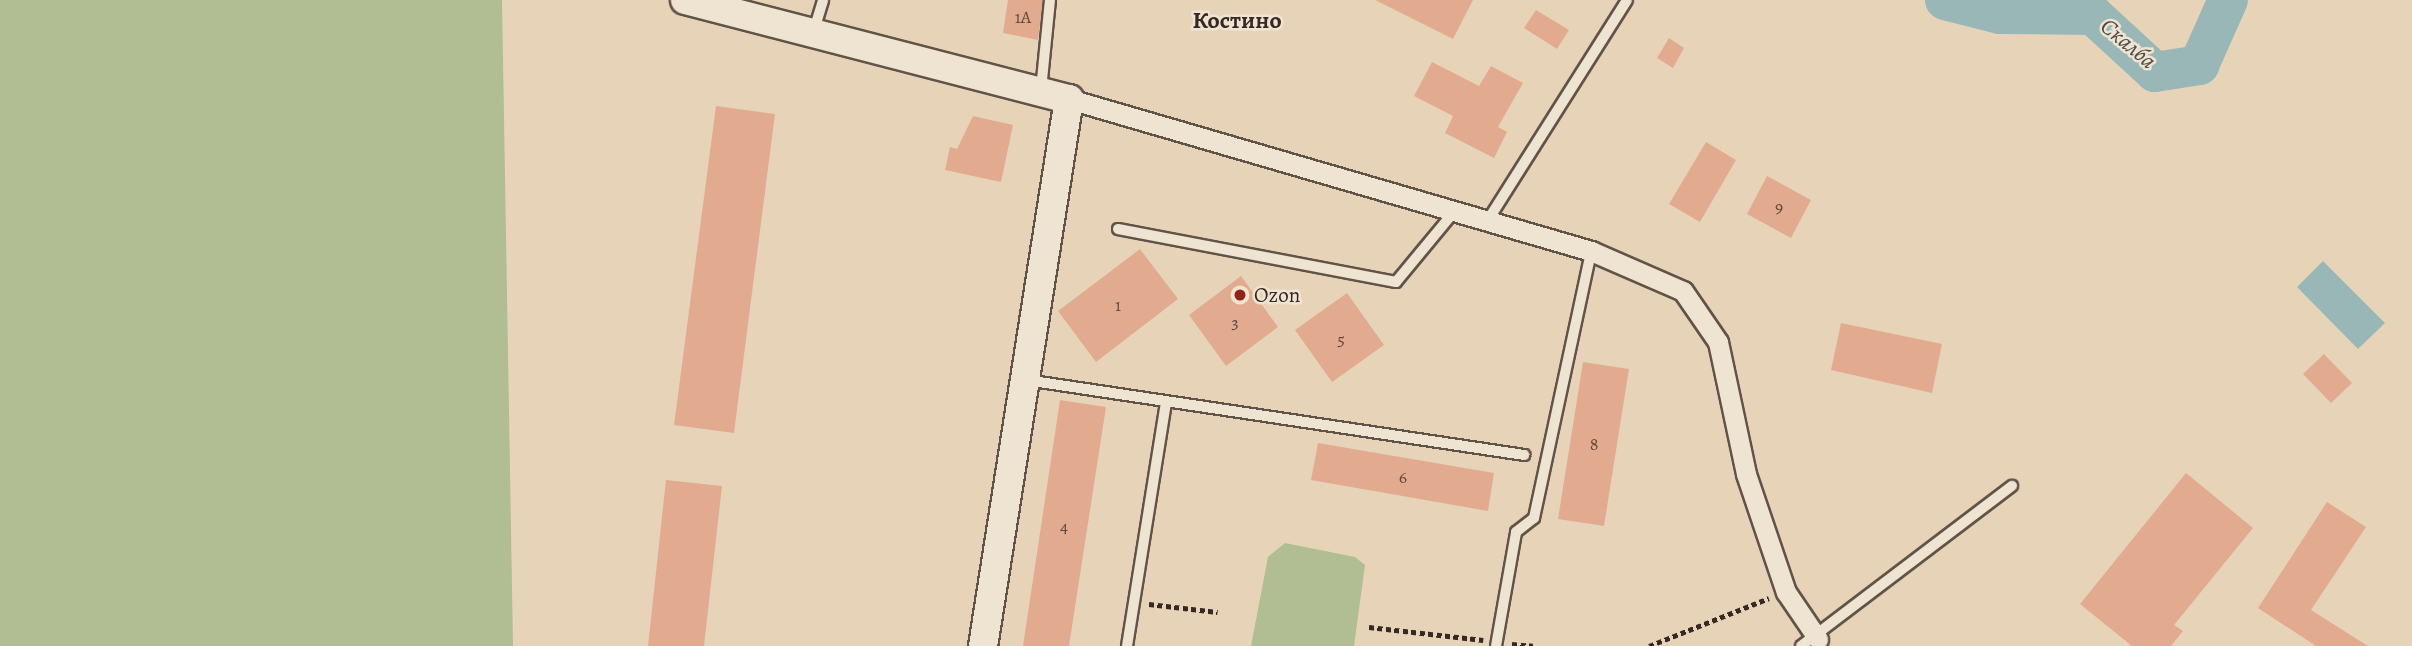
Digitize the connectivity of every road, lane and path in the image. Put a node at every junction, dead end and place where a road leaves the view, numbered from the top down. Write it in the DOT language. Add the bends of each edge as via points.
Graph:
graph roads {
  1 [pos="685,0"];
  2 [pos="823,0"];
  3 [pos="1050,0"];
  4 [pos="1627,0"];
  5 [pos="814,30"];
  6 [pos="1041,90"];
  7 [pos="1069,99"];
  8 [pos="1454,212"];
  9 [pos="1488,220"];
  10 [pos="1118,229"];
  11 [pos="1591,251"];
  12 [pos="1021,380"];
  13 [pos="1166,403"];
  14 [pos="1524,455"];
  15 [pos="2011,486"];
  16 [pos="1786,592"];
  17 [pos="1134,602"];
  18 [pos="1218,611"];
  19 [pos="1369,627"];
  20 [pos="1496,644"];
  21 [pos="1814,644"];
  22 [pos="984,646"];
  23 [pos="1127,646"];
  24 [pos="1533,646"];
  25 [pos="1649,646"];
  1 -- 5 [label="street"];
  2 -- 5 [label="lane"];
  3 -- 6 [label="lane"];
  4 -- 9 [label="lane"];
  5 -- 6 [label="street"];
  6 -- 7 [label="street"];
  7 -- 8 [label="street"];
  7 -- 12 [label="street"];
  8 -- 9 [label="street"];
  8 -- 10 [label="lane" via="1396,282"];
  9 -- 11 [label="street"];
  11 -- 16 [label="street" via="1683,290 1717,342 1746,474"];
  11 -- 20 [label="lane" via="1534,518 1516,533"];
  12 -- 13 [label="lane"];
  12 -- 22 [label="street"];
  13 -- 14 [label="lane"];
  13 -- 17 [label="lane"];
  15 -- 21 [label="lane"];
  16 -- 21 [label="street"];
  16 -- 25 [label="path"];
  17 -- 18 [label="path"];
  17 -- 23 [label="lane"];
  19 -- 20 [label="path"];
  20 -- 24 [label="path"];
}
